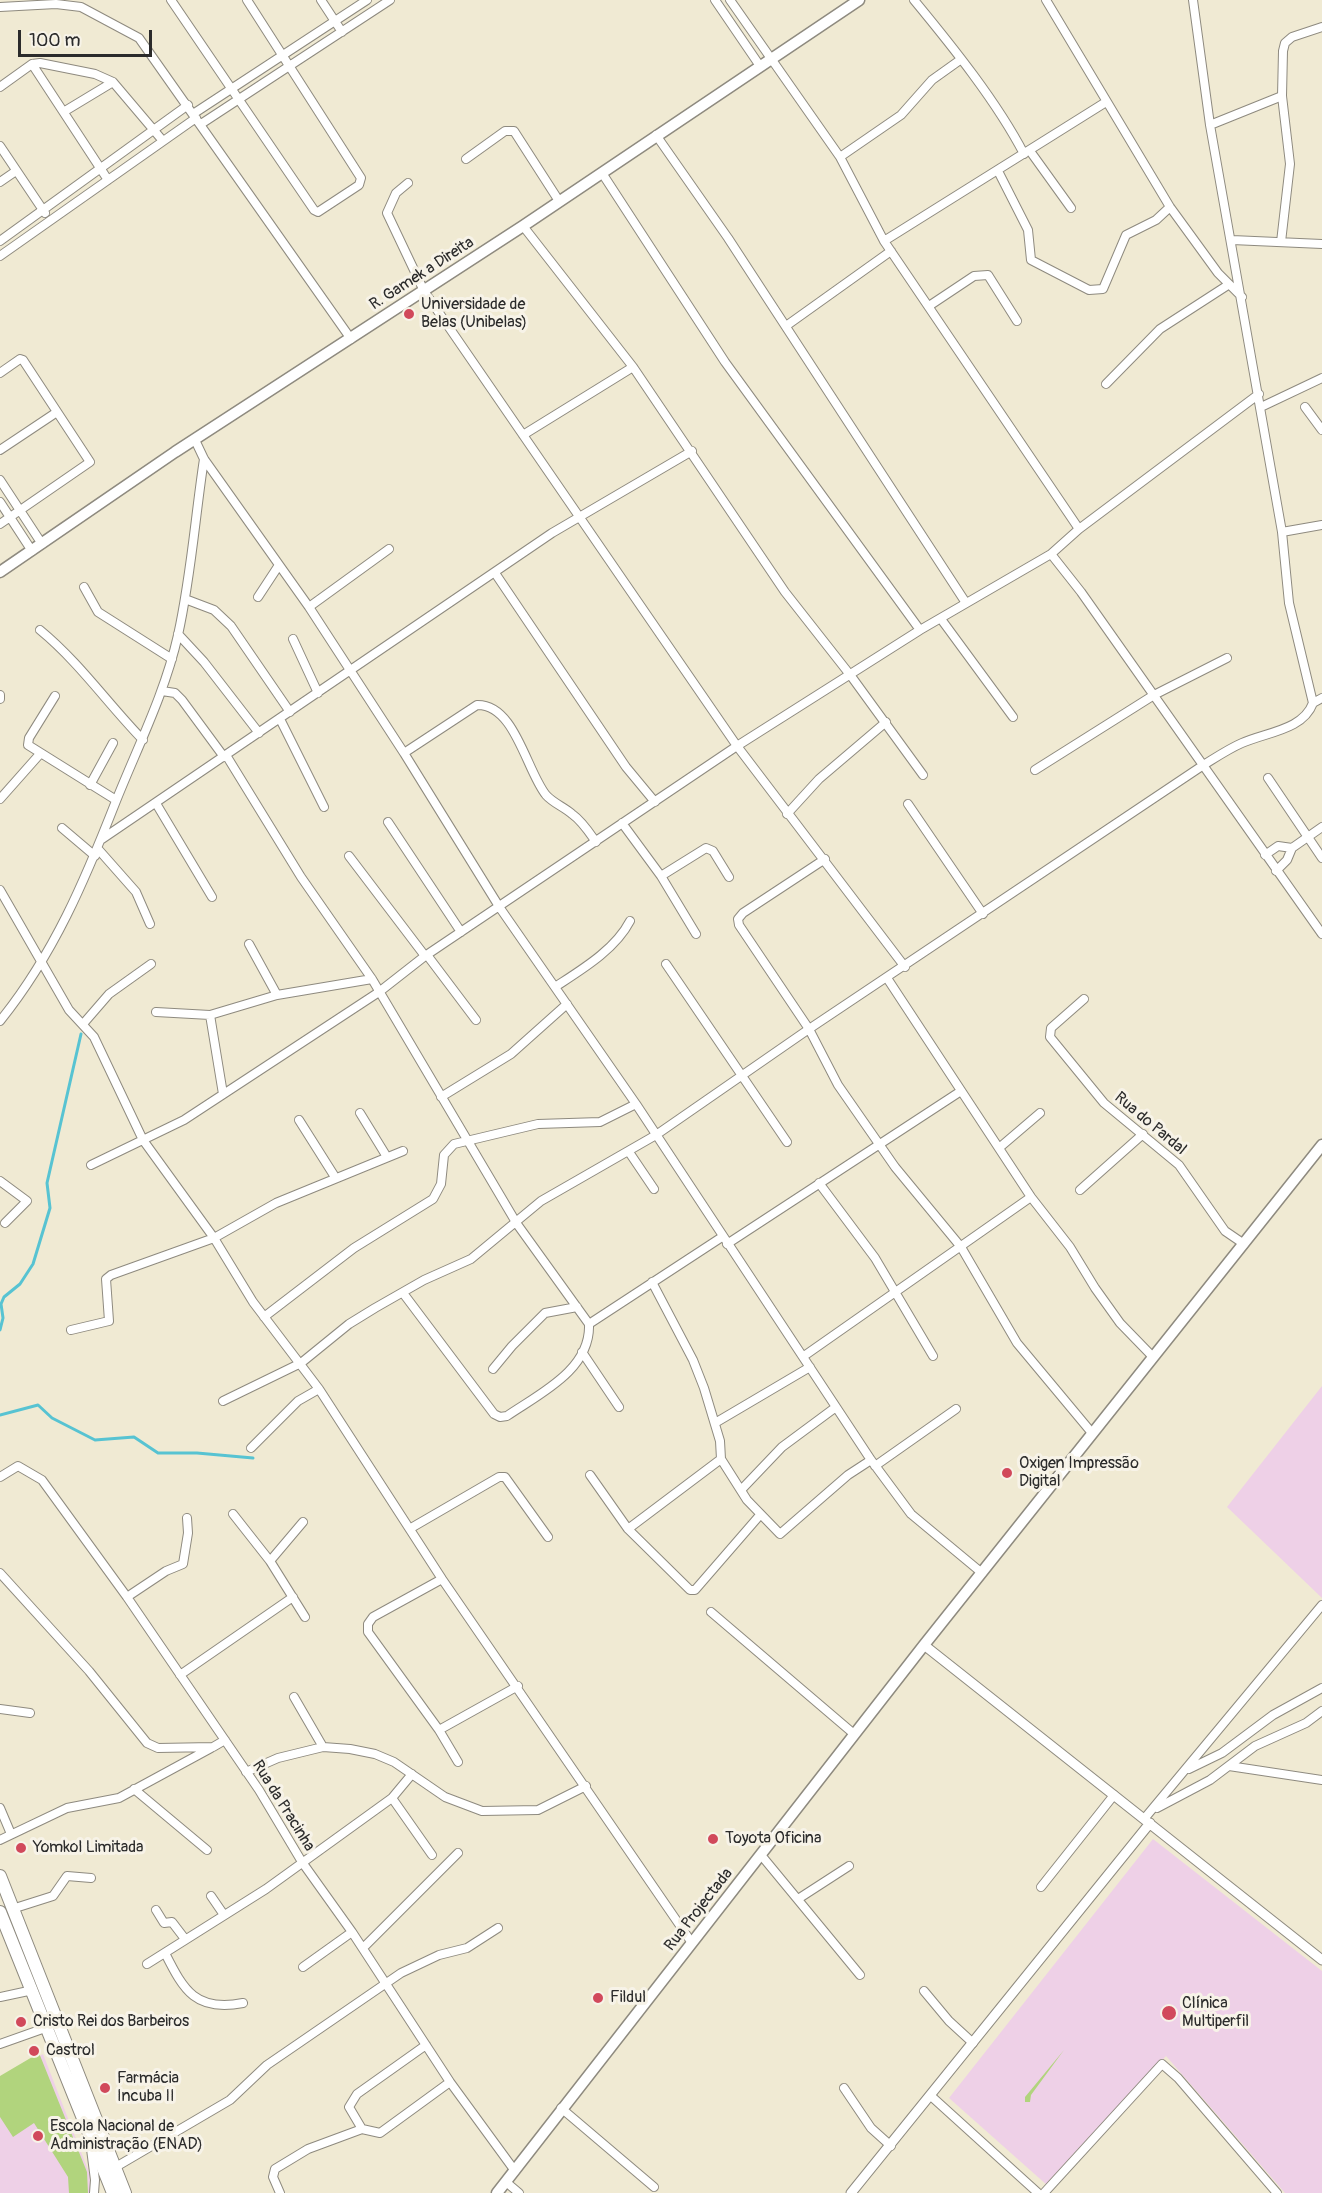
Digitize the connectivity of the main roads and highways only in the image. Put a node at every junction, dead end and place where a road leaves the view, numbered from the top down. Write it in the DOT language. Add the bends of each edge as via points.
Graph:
graph roads {
  1 [pos="859,0"];
  2 [pos="0,572"];
  3 [pos="1322,1145"];
  4 [pos="0,1876"];
  5 [pos="6,1911"];
  6 [pos="0,1926"];
  7 [pos="15,1945"];
  8 [pos="113,2193"];
  9 [pos="125,2193"];
  10 [pos="497,2193"];
  1 -- 2 [label="main road, R. Gamek a Direita"];
  3 -- 10 [label="main road, Rua Projectada" via="924,1645"];
  4 -- 5 [label="main road"];
  5 -- 7 [label="main road"];
  5 -- 9 [label="main road"];
  6 -- 7 [label="main road"];
  7 -- 8 [label="main road"];
}
